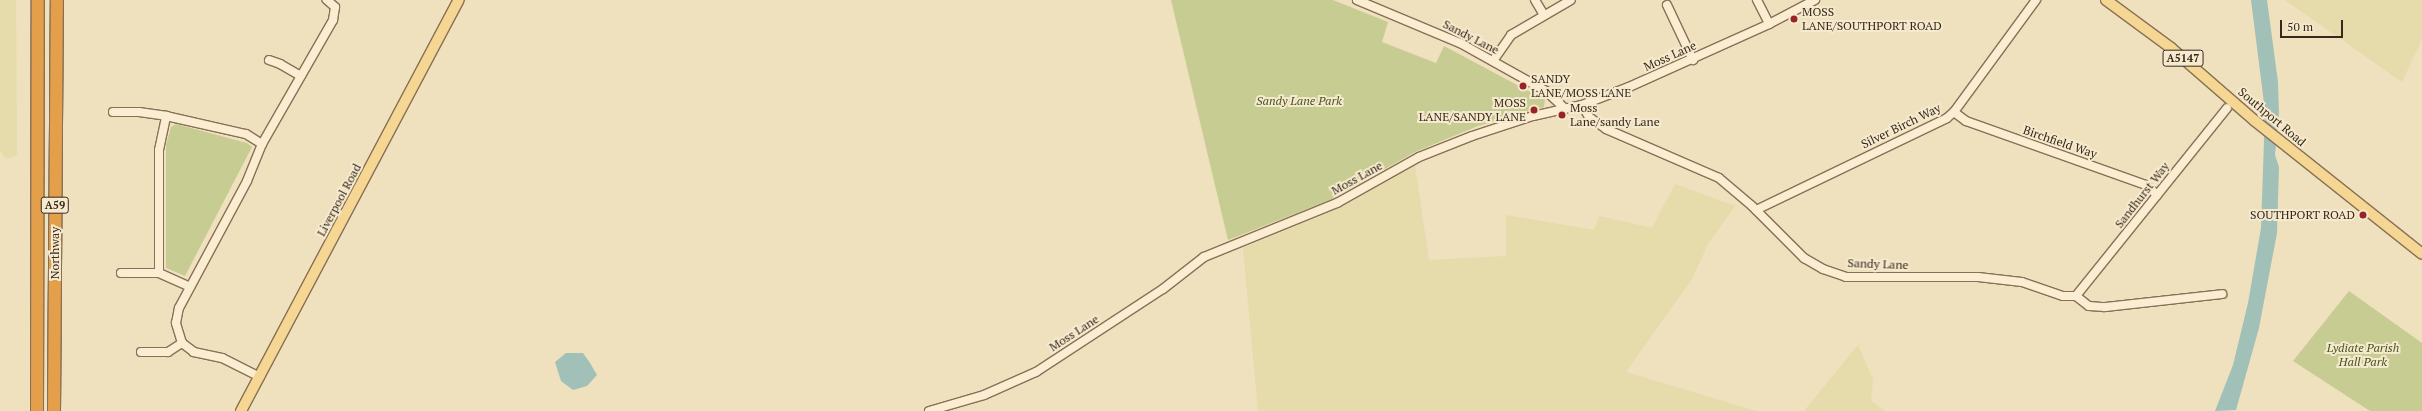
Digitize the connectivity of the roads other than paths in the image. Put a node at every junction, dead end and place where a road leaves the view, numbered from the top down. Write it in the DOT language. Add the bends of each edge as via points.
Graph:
graph roads {
  1 [pos="38,0"];
  2 [pos="57,0"];
  3 [pos="327,0"];
  4 [pos="459,0"];
  5 [pos="1357,0"];
  6 [pos="1535,0"];
  7 [pos="1571,0"];
  8 [pos="1757,0"];
  9 [pos="1815,0"];
  10 [pos="2036,0"];
  11 [pos="2110,1"];
  12 [pos="1667,5"];
  13 [pos="1544,15"];
  14 [pos="1769,24"];
  15 [pos="269,60"];
  16 [pos="1693,60"];
  17 [pos="1493,61"];
  18 [pos="301,76"];
  19 [pos="1582,106"];
  20 [pos="2227,108"];
  21 [pos="1565,109"];
  22 [pos="113,112"];
  23 [pos="1954,112"];
  24 [pos="166,116"];
  25 [pos="262,144"];
  26 [pos="2157,195"];
  27 [pos="1756,210"];
  28 [pos="2422,254"];
  29 [pos="121,273"];
  30 [pos="159,273"];
  31 [pos="190,287"];
  32 [pos="2222,294"];
  33 [pos="2076,296"];
  34 [pos="182,343"];
  35 [pos="140,352"];
  36 [pos="260,377"];
  37 [pos="37,411"];
  38 [pos="54,411"];
  39 [pos="241,411"];
  40 [pos="929,411"];
  1 -- 37 [label="highway, Northway / A59"];
  2 -- 38 [label="highway, Northway / A59"];
  3 -- 18 [label="street" via="335,7 333,20"];
  4 -- 36 [label="main road, Liverpool Road"];
  5 -- 17 [label="street, Sandy Lane" via="1460,43"];
  6 -- 13 [label="street"];
  7 -- 13 [label="street"];
  8 -- 14 [label="street"];
  9 -- 14 [label="street, Moss Lane"];
  10 -- 23 [label="street, Silver Birch Way"];
  11 -- 28 [label="main road, Southport Road / A5147"];
  12 -- 16 [label="street"];
  13 -- 17 [label="street" via="1511,36"];
  14 -- 16 [label="street, Moss Lane"];
  15 -- 18 [label="street"];
  16 -- 19 [label="street, Moss Lane"];
  17 -- 21 [label="street, Sandy Lane" via="1546,91"];
  18 -- 25 [label="street"];
  19 -- 21 [label="street, Moss Lane"];
  19 -- 27 [label="street, Sandy Lane" via="1589,117 1606,129 1718,178"];
  20 -- 26 [label="street, Sandhurst Way"];
  21 -- 40 [label="street, Moss Lane" via="1533,116 1472,136 1419,158 1337,203 1204,256 1163,289 1036,372 984,395"];
  22 -- 24 [label="street"];
  23 -- 26 [label="street, Birchfield Way" via="1966,121 2146,185"];
  23 -- 27 [label="street, Silver Birch Way"];
  24 -- 25 [label="street" via="246,134"];
  24 -- 30 [label="street" via="159,150"];
  25 -- 31 [label="street" via="247,181"];
  26 -- 33 [label="street, Sandhurst Way"];
  27 -- 33 [label="street, Sandy Lane" via="1804,258 1823,269 1846,276 1978,277 2022,282 2063,296"];
  29 -- 30 [label="street"];
  30 -- 31 [label="street"];
  31 -- 34 [label="street" via="179,308 176,323"];
  32 -- 33 [label="street, Sandy Lane" via="2105,307 2089,306"];
  34 -- 35 [label="street" via="168,352"];
  34 -- 36 [label="street" via="194,352 222,358"];
  36 -- 39 [label="main road, Liverpool Road"];
}
